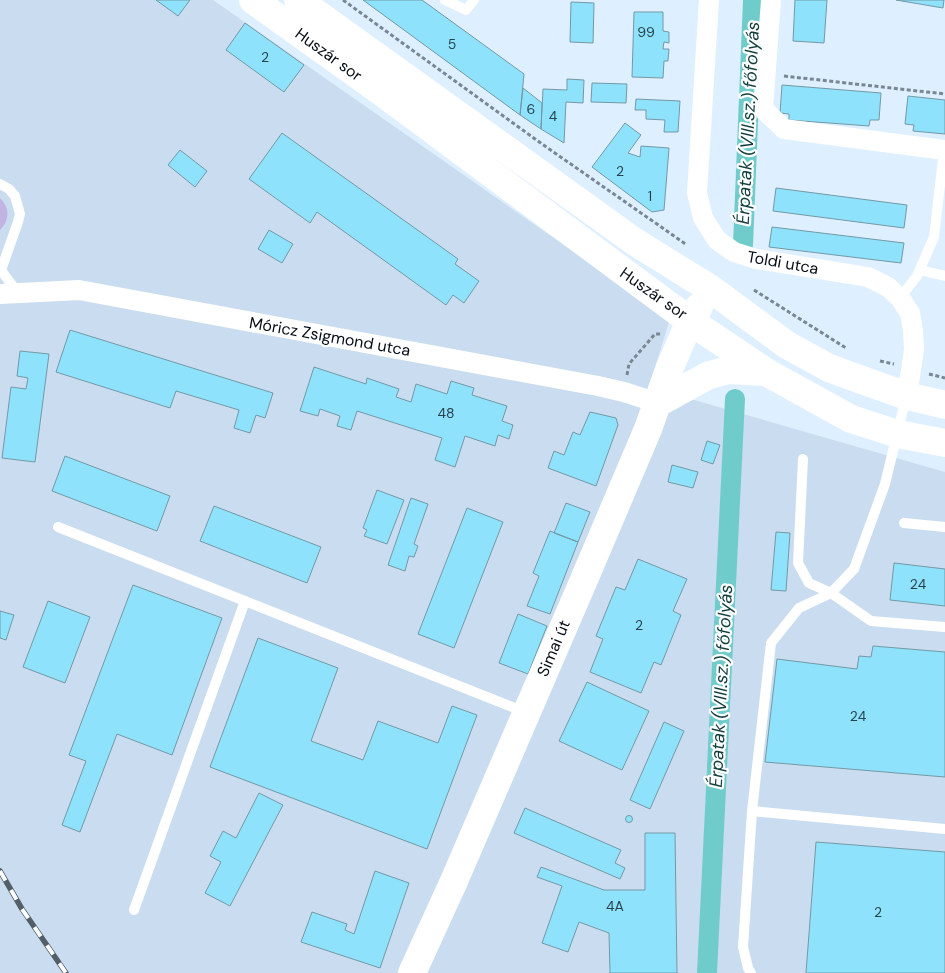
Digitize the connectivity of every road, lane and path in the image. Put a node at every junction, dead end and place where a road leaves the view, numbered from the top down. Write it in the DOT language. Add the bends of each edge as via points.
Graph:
graph roads {
  1 [pos="253,0"];
  2 [pos="298,0"];
  3 [pos="343,0"];
  4 [pos="445,0"];
  5 [pos="474,0"];
  6 [pos="710,0"];
  7 [pos="771,0"];
  8 [pos="766,74"];
  9 [pos="945,94"];
  10 [pos="944,150"];
  11 [pos="0,184"];
  12 [pos="14,230"];
  13 [pos="0,242"];
  14 [pos="692,249"];
  15 [pos="1,269"];
  16 [pos="920,270"];
  17 [pos="945,276"];
  18 [pos="748,286"];
  19 [pos="711,289"];
  20 [pos="9,293"];
  21 [pos="900,298"];
  22 [pos="690,321"];
  23 [pos="854,351"];
  24 [pos="872,358"];
  25 [pos="766,372"];
  26 [pos="945,378"];
  27 [pos="909,383"];
  28 [pos="658,403"];
  29 [pos="945,405"];
  30 [pos="898,434"];
  31 [pos="945,443"];
  32 [pos="803,459"];
  33 [pos="904,523"];
  34 [pos="58,527"];
  35 [pos="945,527"];
  36 [pos="831,593"];
  37 [pos="244,601"];
  38 [pos="945,627"];
  39 [pos="525,712"];
  40 [pos="752,811"];
  41 [pos="945,829"];
  42 [pos="134,910"];
  43 [pos="412,973"];
  44 [pos="751,973"];
  1 -- 22 [label="main road, Huszár sor" via="384,93"];
  2 -- 19 [label="main road, Huszár sor" via="635,242"];
  3 -- 14 [label="path"];
  4 -- 5 [label="lane" via="466,10"];
  6 -- 21 [label="street, Toldi utca" via="697,193 703,218 717,240 734,252 756,259 868,277 888,287"];
  7 -- 8 [label="street"];
  8 -- 9 [label="path"];
  8 -- 10 [label="street" via="763,109 784,129"];
  10 -- 16 [label="lane" via="934,237"];
  11 -- 12 [label="lane" via="9,189 19,205 20,214"];
  12 -- 13 [label="lane"];
  12 -- 15 [label="lane"];
  15 -- 20 [label="lane"];
  16 -- 17 [label="lane"];
  16 -- 21 [label="lane"];
  18 -- 23 [label="path"];
  19 -- 22 [label="main road, Huszár sor"];
  19 -- 27 [label="main road" via="787,345 821,363 851,376"];
  20 -- 28 [label="street, Móricz Zsigmond utca" via="79,290 598,386"];
  21 -- 27 [label="street, Toldi utca" via="910,313 913,330 914,350"];
  22 -- 25 [label="main road"];
  22 -- 28 [label="main road, Simai út"];
  24 -- 27 [label="path"];
  25 -- 28 [label="main road" via="729,370 709,375"];
  25 -- 30 [label="main road" via="851,419"];
  26 -- 27 [label="path"];
  27 -- 29 [label="main road"];
  27 -- 30 [label="lane"];
  28 -- 39 [label="main road, Simai út"];
  30 -- 31 [label="main road"];
  30 -- 36 [label="lane" via="854,569"];
  32 -- 36 [label="lane" via="798,563 810,583"];
  33 -- 35 [label="lane"];
  34 -- 37 [label="lane"];
  36 -- 38 [label="lane" via="871,621"];
  36 -- 40 [label="lane" via="799,608 771,643"];
  37 -- 39 [label="lane"];
  37 -- 42 [label="lane"];
  39 -- 43 [label="main road, Simai út"];
  40 -- 41 [label="lane"];
  40 -- 44 [label="lane" via="743,947"];
}
